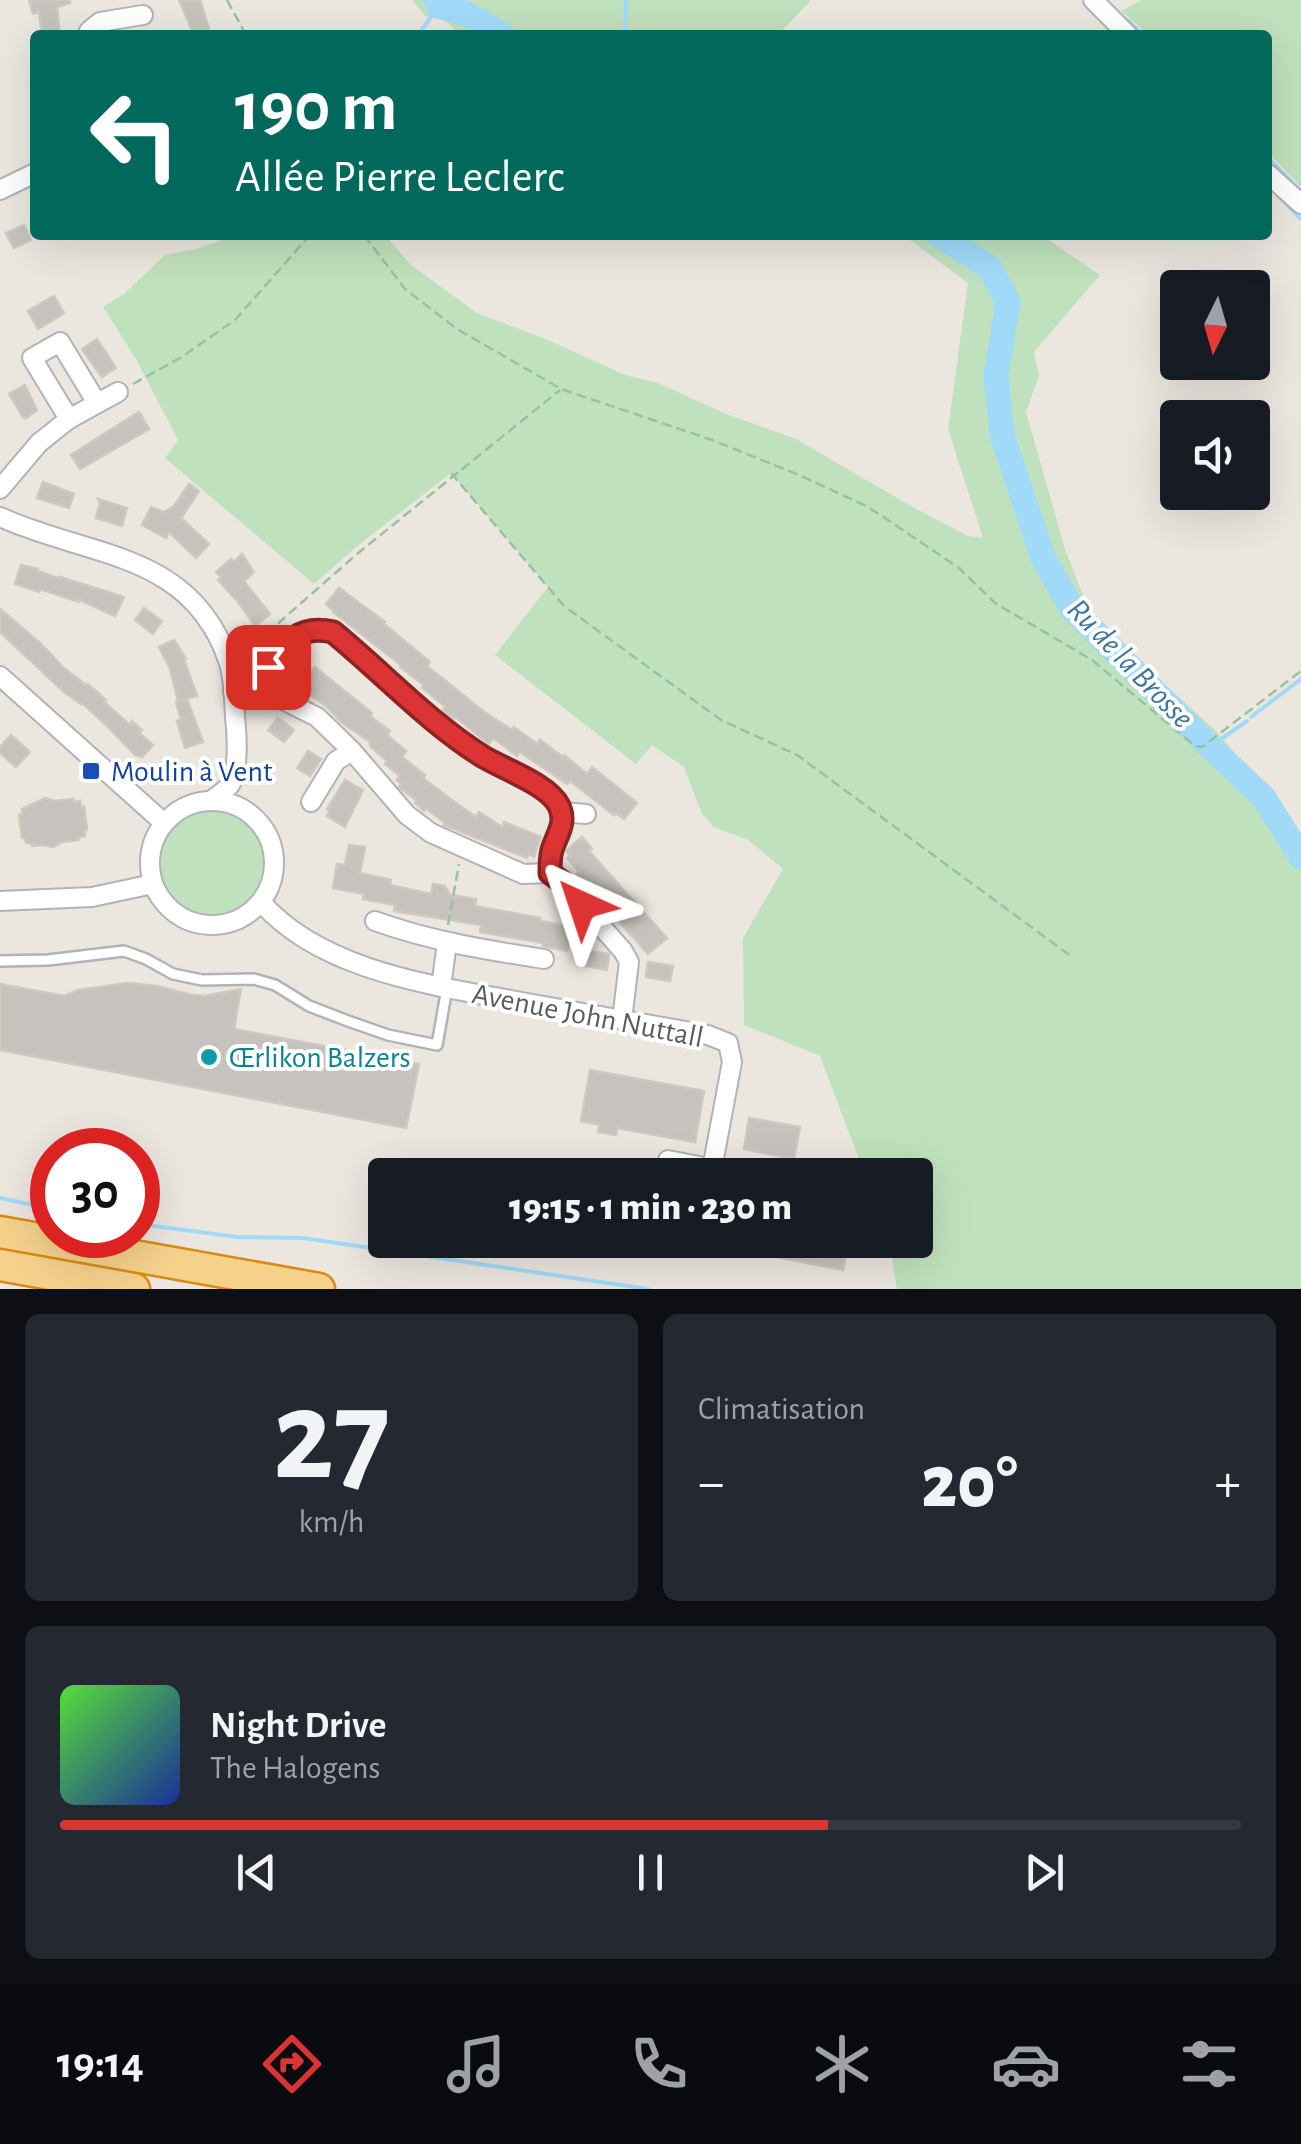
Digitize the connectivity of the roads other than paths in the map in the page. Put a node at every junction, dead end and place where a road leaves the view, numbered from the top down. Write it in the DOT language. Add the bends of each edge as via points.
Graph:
graph roads {
  1 [pos="1093,0"];
  2 [pos="143,14"];
  3 [pos="90,30"];
  4 [pos="1123,30"];
  5 [pos="30,176"];
  6 [pos="1272,178"];
  7 [pos="0,190"];
  8 [pos="1301,204"];
  9 [pos="118,392"];
  10 [pos="97,403"];
  11 [pos="69,419"];
  12 [pos="0,490"];
  13 [pos="0,516"];
  14 [pos="0,676"];
  15 [pos="264,690"];
  16 [pos="234,692"];
  17 [pos="352,751"];
  18 [pos="212,800"];
  19 [pos="311,802"];
  20 [pos="562,812"];
  21 [pos="586,814"];
  22 [pos="164,823"];
  23 [pos="550,873"];
  24 [pos="154,884"];
  25 [pos="0,901"];
  26 [pos="261,902"];
  27 [pos="375,921"];
  28 [pos="445,943"];
  29 [pos="544,959"];
  30 [pos="0,960"];
  31 [pos="444,987"];
  32 [pos="622,1020"];
  33 [pos="714,1158"];
  34 [pos="0,1232"];
  35 [pos="0,1265"];
  36 [pos="134,1289"];
  37 [pos="319,1289"];
  1 -- 4 [label="street"];
  2 -- 3 [label="street"];
  5 -- 7 [label="street"];
  6 -- 8 [label="street"];
  9 -- 10 [label="street"];
  10 -- 11 [label="street"];
  10 -- 11 [label="street" via="60,342 32,358"];
  11 -- 12 [label="street"];
  13 -- 16 [label="street" via="114,554 174,584 216,637"];
  14 -- 22 [label="street"];
  15 -- 16 [label="street"];
  15 -- 17 [label="street" via="317,717"];
  15 -- 20 [label="street" via="262,676 292,638 333,632 446,732 539,787"];
  16 -- 18 [label="street" via="238,747 231,784"];
  17 -- 19 [label="street" via="336,761"];
  17 -- 23 [label="street" via="406,815 431,833 523,874"];
  18 -- 22 [label="street" via="194,803"];
  18 -- 26 [label="street" via="249,812 272,844 275,864"];
  20 -- 21 [label="street"];
  20 -- 23 [label="street"];
  22 -- 24 [label="street" via="150,863"];
  23 -- 32 [label="street" via="629,962"];
  24 -- 25 [label="street" via="92,897"];
  24 -- 26 [label="street" via="162,901 193,922 230,922"];
  26 -- 31 [label="street, Avenue John Nuttall" via="286,928 333,953"];
  27 -- 28 [label="street, Avenue John Nuttall"];
  28 -- 29 [label="street, Avenue John Nuttall"];
  28 -- 31 [label="street, Avenue John Nuttall"];
  30 -- 31 [label="lane" via="124,951 173,974 276,985 348,1021 437,1044"];
  31 -- 32 [label="street, Avenue John Nuttall"];
  32 -- 33 [label="street, Avenue John Nuttall" via="728,1043 732,1062"];
  34 -- 37 [label="highway"];
  35 -- 36 [label="highway"];
}
